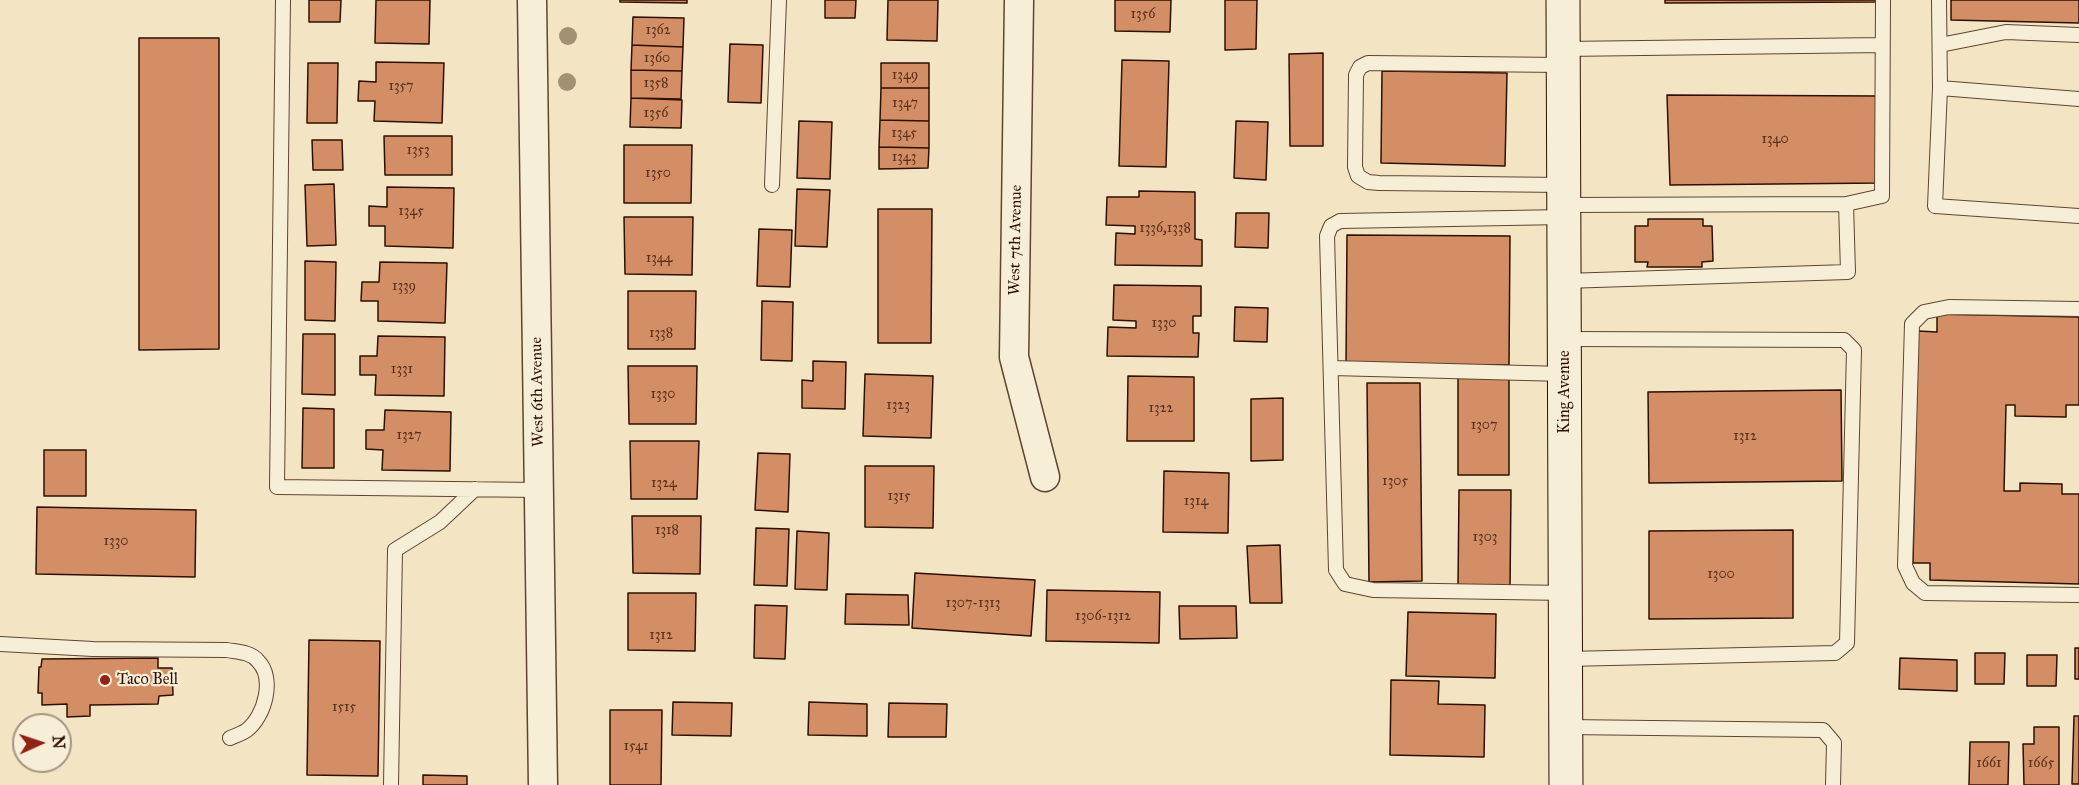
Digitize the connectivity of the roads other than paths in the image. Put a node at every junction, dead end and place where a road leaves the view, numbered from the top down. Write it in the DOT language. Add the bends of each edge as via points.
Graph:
graph roads {
  1 [pos="283,0"];
  2 [pos="532,0"];
  3 [pos="779,0"];
  4 [pos="1019,0"];
  5 [pos="1563,0"];
  6 [pos="1883,0"];
  7 [pos="1939,0"];
  8 [pos="2079,35"];
  9 [pos="1882,45"];
  10 [pos="1940,45"];
  11 [pos="1563,57"];
  12 [pos="1941,88"];
  13 [pos="2079,99"];
  14 [pos="772,185"];
  15 [pos="1564,202"];
  16 [pos="1846,204"];
  17 [pos="2079,216"];
  18 [pos="1564,281"];
  19 [pos="2079,309"];
  20 [pos="1564,339"];
  21 [pos="1332,368"];
  22 [pos="1564,374"];
  23 [pos="1045,477"];
  24 [pos="475,489"];
  25 [pos="539,490"];
  26 [pos="1566,593"];
  27 [pos="2079,595"];
  28 [pos="0,644"];
  29 [pos="1566,659"];
  30 [pos="1566,727"];
  31 [pos="230,738"];
  32 [pos="391,785"];
  33 [pos="543,785"];
  34 [pos="1566,785"];
  35 [pos="1833,785"];
  1 -- 24 [label="lane" via="277,487"];
  2 -- 25 [label="street, West 6th Avenue"];
  3 -- 14 [label="lane"];
  4 -- 23 [label="street, West 7th Avenue" via="1014,357"];
  5 -- 11 [label="street, King Avenue"];
  6 -- 9 [label="lane"];
  7 -- 10 [label="lane"];
  8 -- 10 [label="lane" via="2006,32"];
  9 -- 11 [label="lane"];
  9 -- 16 [label="lane" via="1882,196"];
  10 -- 12 [label="lane"];
  11 -- 15 [label="street, King Avenue"];
  11 -- 15 [label="lane" via="1368,63 1360,67 1356,75 1355,167 1358,176 1368,182"];
  12 -- 13 [label="lane"];
  12 -- 17 [label="lane" via="1935,206"];
  15 -- 16 [label="lane"];
  15 -- 18 [label="street, King Avenue"];
  15 -- 21 [label="lane" via="1340,221 1331,226 1328,236"];
  16 -- 18 [label="lane" via="1848,272"];
  18 -- 20 [label="street, King Avenue"];
  19 -- 27 [label="lane" via="1949,307 1924,312 1912,324 1905,566 1913,583 1925,593"];
  20 -- 22 [label="street, King Avenue"];
  20 -- 29 [label="lane" via="1844,340 1854,350 1846,643 1835,653"];
  21 -- 22 [label="lane"];
  21 -- 26 [label="lane" via="1336,570 1345,584 1373,590"];
  22 -- 26 [label="street, King Avenue"];
  24 -- 25 [label="lane"];
  24 -- 32 [label="lane" via="440,522 395,550"];
  25 -- 33 [label="street, West 6th Avenue"];
  26 -- 29 [label="street, King Avenue"];
  28 -- 31 [label="lane" via="247,653 258,660 265,672 265,700 248,730"];
  29 -- 30 [label="street, King Avenue"];
  30 -- 34 [label="street, King Avenue"];
  30 -- 35 [label="lane" via="1823,730 1834,743"];
}
